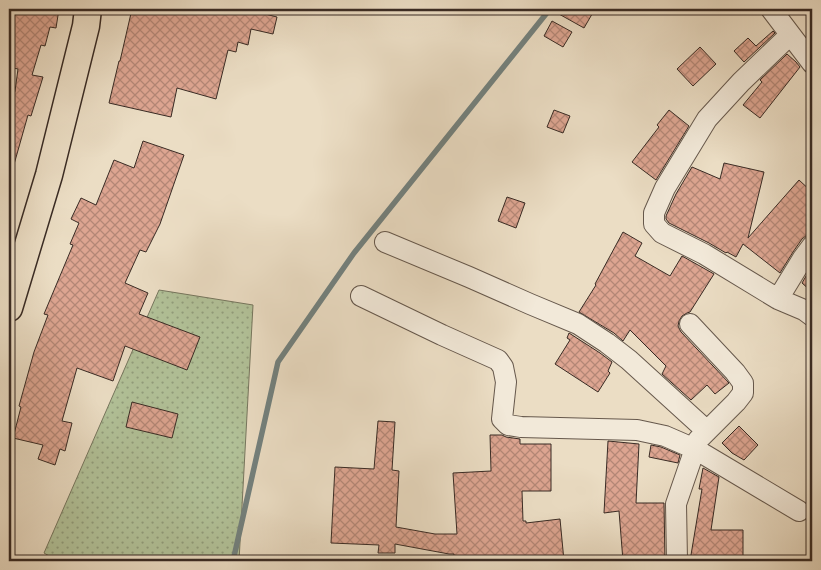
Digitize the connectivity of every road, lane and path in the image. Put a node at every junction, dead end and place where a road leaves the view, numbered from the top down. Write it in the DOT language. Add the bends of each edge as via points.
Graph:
graph roads {
  1 [pos="88,9"];
  2 [pos="770,9"];
  3 [pos="790,35"];
  4 [pos="812,64"];
  5 [pos="385,242"];
  6 [pos="812,246"];
  7 [pos="361,296"];
  8 [pos="778,299"];
  9 [pos="9,308"];
  10 [pos="812,316"];
  11 [pos="690,324"];
  12 [pos="707,431"];
  13 [pos="694,449"];
  14 [pos="800,512"];
  15 [pos="677,561"];
  1 -- 9 [label="main road" via="48,175"];
  2 -- 3 [label="street"];
  3 -- 4 [label="street"];
  3 -- 8 [label="street" via="707,120 665,188 654,213 654,224 662,232"];
  5 -- 12 [label="street" via="578,324 629,360"];
  6 -- 8 [label="street"];
  7 -- 13 [label="street" via="498,360 506,382 502,418 508,424 637,430 665,436"];
  8 -- 10 [label="street"];
  11 -- 12 [label="street" via="743,383 743,393"];
  12 -- 13 [label="street"];
  13 -- 14 [label="street"];
  13 -- 15 [label="street" via="676,504"];
}
